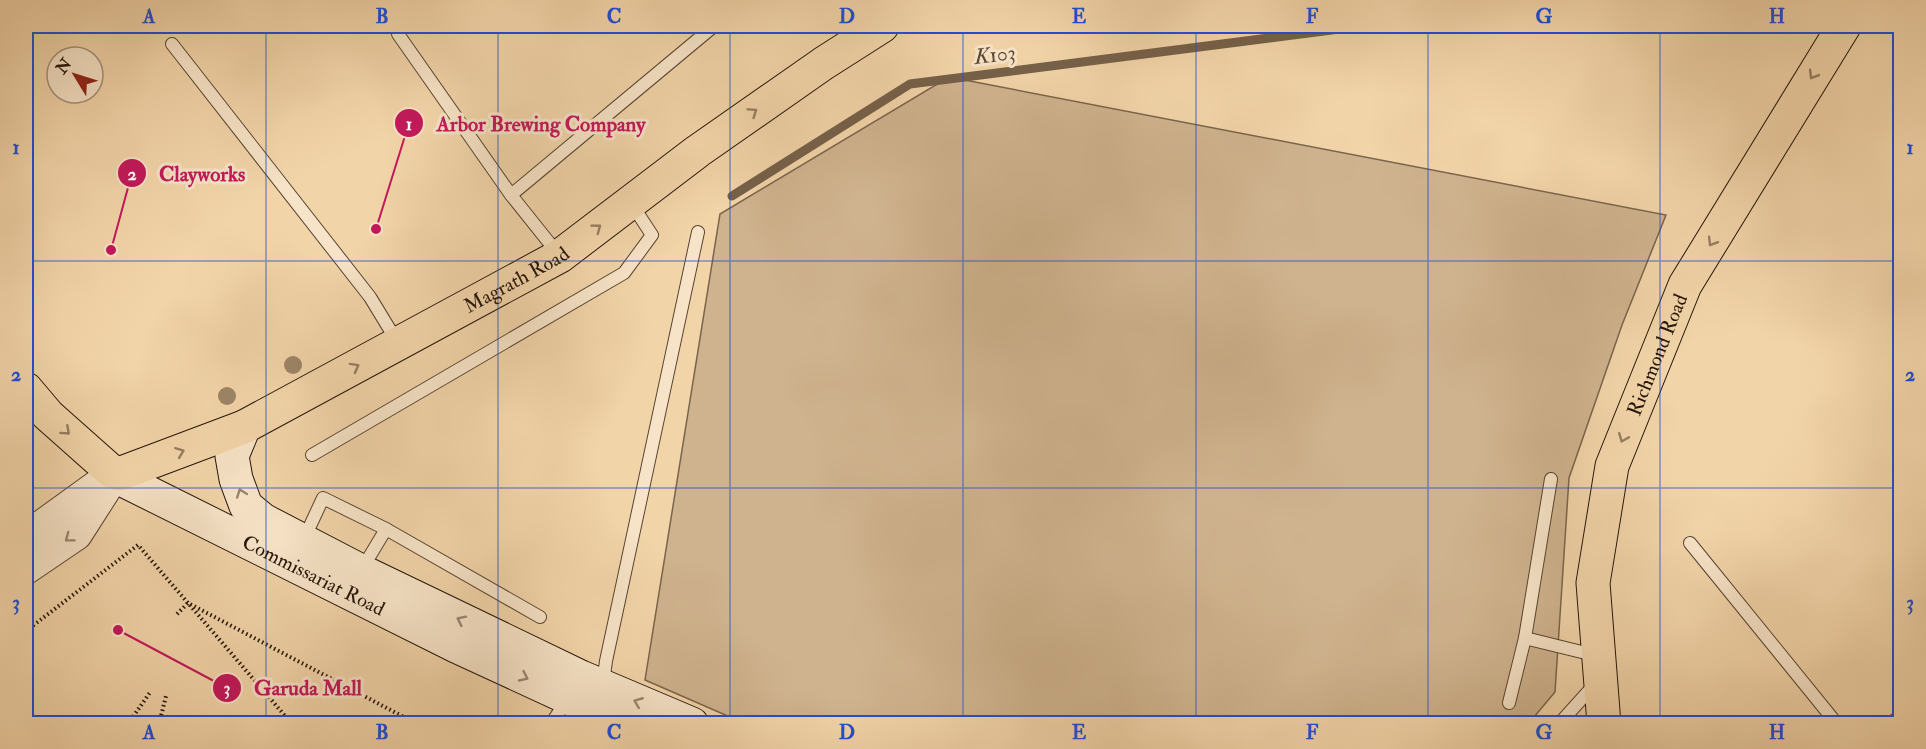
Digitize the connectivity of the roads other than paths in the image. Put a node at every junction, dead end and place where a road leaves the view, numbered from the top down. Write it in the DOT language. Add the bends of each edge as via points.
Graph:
graph roads {
  1 [pos="714,26"];
  2 [pos="882,26"];
  3 [pos="1844,26"];
  4 [pos="398,34"];
  5 [pos="172,44"];
  6 [pos="511,195"];
  7 [pos="630,202"];
  8 [pos="698,232"];
  9 [pos="560,256"];
  10 [pos="398,344"];
  11 [pos="26,389"];
  12 [pos="244,428"];
  13 [pos="312,455"];
  14 [pos="115,473"];
  15 [pos="1551,479"];
  16 [pos="386,529"];
  17 [pos="257,531"];
  18 [pos="26,538"];
  19 [pos="303,542"];
  20 [pos="1690,543"];
  21 [pos="26,568"];
  22 [pos="361,571"];
  23 [pos="540,617"];
  24 [pos="1526,638"];
  25 [pos="1600,667"];
  26 [pos="1509,703"];
  27 [pos="587,704"];
  28 [pos="1900,716"];
  29 [pos="692,723"];
  30 [pos="1559,723"];
  31 [pos="1604,723"];
  32 [pos="1837,723"];
  33 [pos="1890,723"];
  1 -- 6 [label="lane"];
  7 -- 2 [label="main road, Magrath Road, one-way" via="814,69"];
  3 -- 25 [label="main road, Richmond Road, one-way" via="1685,285 1612,466 1593,582"];
  4 -- 6 [label="lane"];
  5 -- 10 [label="lane" via="370,297"];
  6 -- 9 [label="lane"];
  9 -- 7 [label="main road, Magrath Road, one-way"];
  7 -- 13 [label="lane" via="652,235 624,273"];
  8 -- 27 [label="lane" via="606,661"];
  9 -- 10 [label="main road, Magrath Road"];
  12 -- 10 [label="main road, Magrath Road, one-way"];
  11 -- 14 [label="main road, Commissariat Road, one-way" via="48,415"];
  14 -- 12 [label="main road, Magrath Road, one-way" via="125,473"];
  17 -- 12 [label="main road, Commissariat Road, one-way" via="236,479 232,456"];
  14 -- 17 [label="main road, Commissariat Road"];
  14 -- 18 [label="street, Magrath Road"];
  14 -- 21 [label="street, one-way" via="76,534"];
  15 -- 24 [label="lane"];
  16 -- 19 [label="lane" via="323,498"];
  16 -- 22 [label="lane"];
  16 -- 23 [label="lane"];
  17 -- 19 [label="main road, Commissariat Road"];
  17 -- 27 [label="main road, Commissariat Road, one-way" via="456,645"];
  19 -- 22 [label="main road, Commissariat Road"];
  20 -- 32 [label="lane"];
  27 -- 22 [label="main road, Commissariat Road, one-way"];
  24 -- 25 [label="lane"];
  24 -- 26 [label="lane"];
  25 -- 30 [label="lane"];
  25 -- 31 [label="main road, Richmond Road"];
  29 -- 27 [label="main road, Commissariat Road, one-way"];
  28 -- 33 [label="lane"];
}
